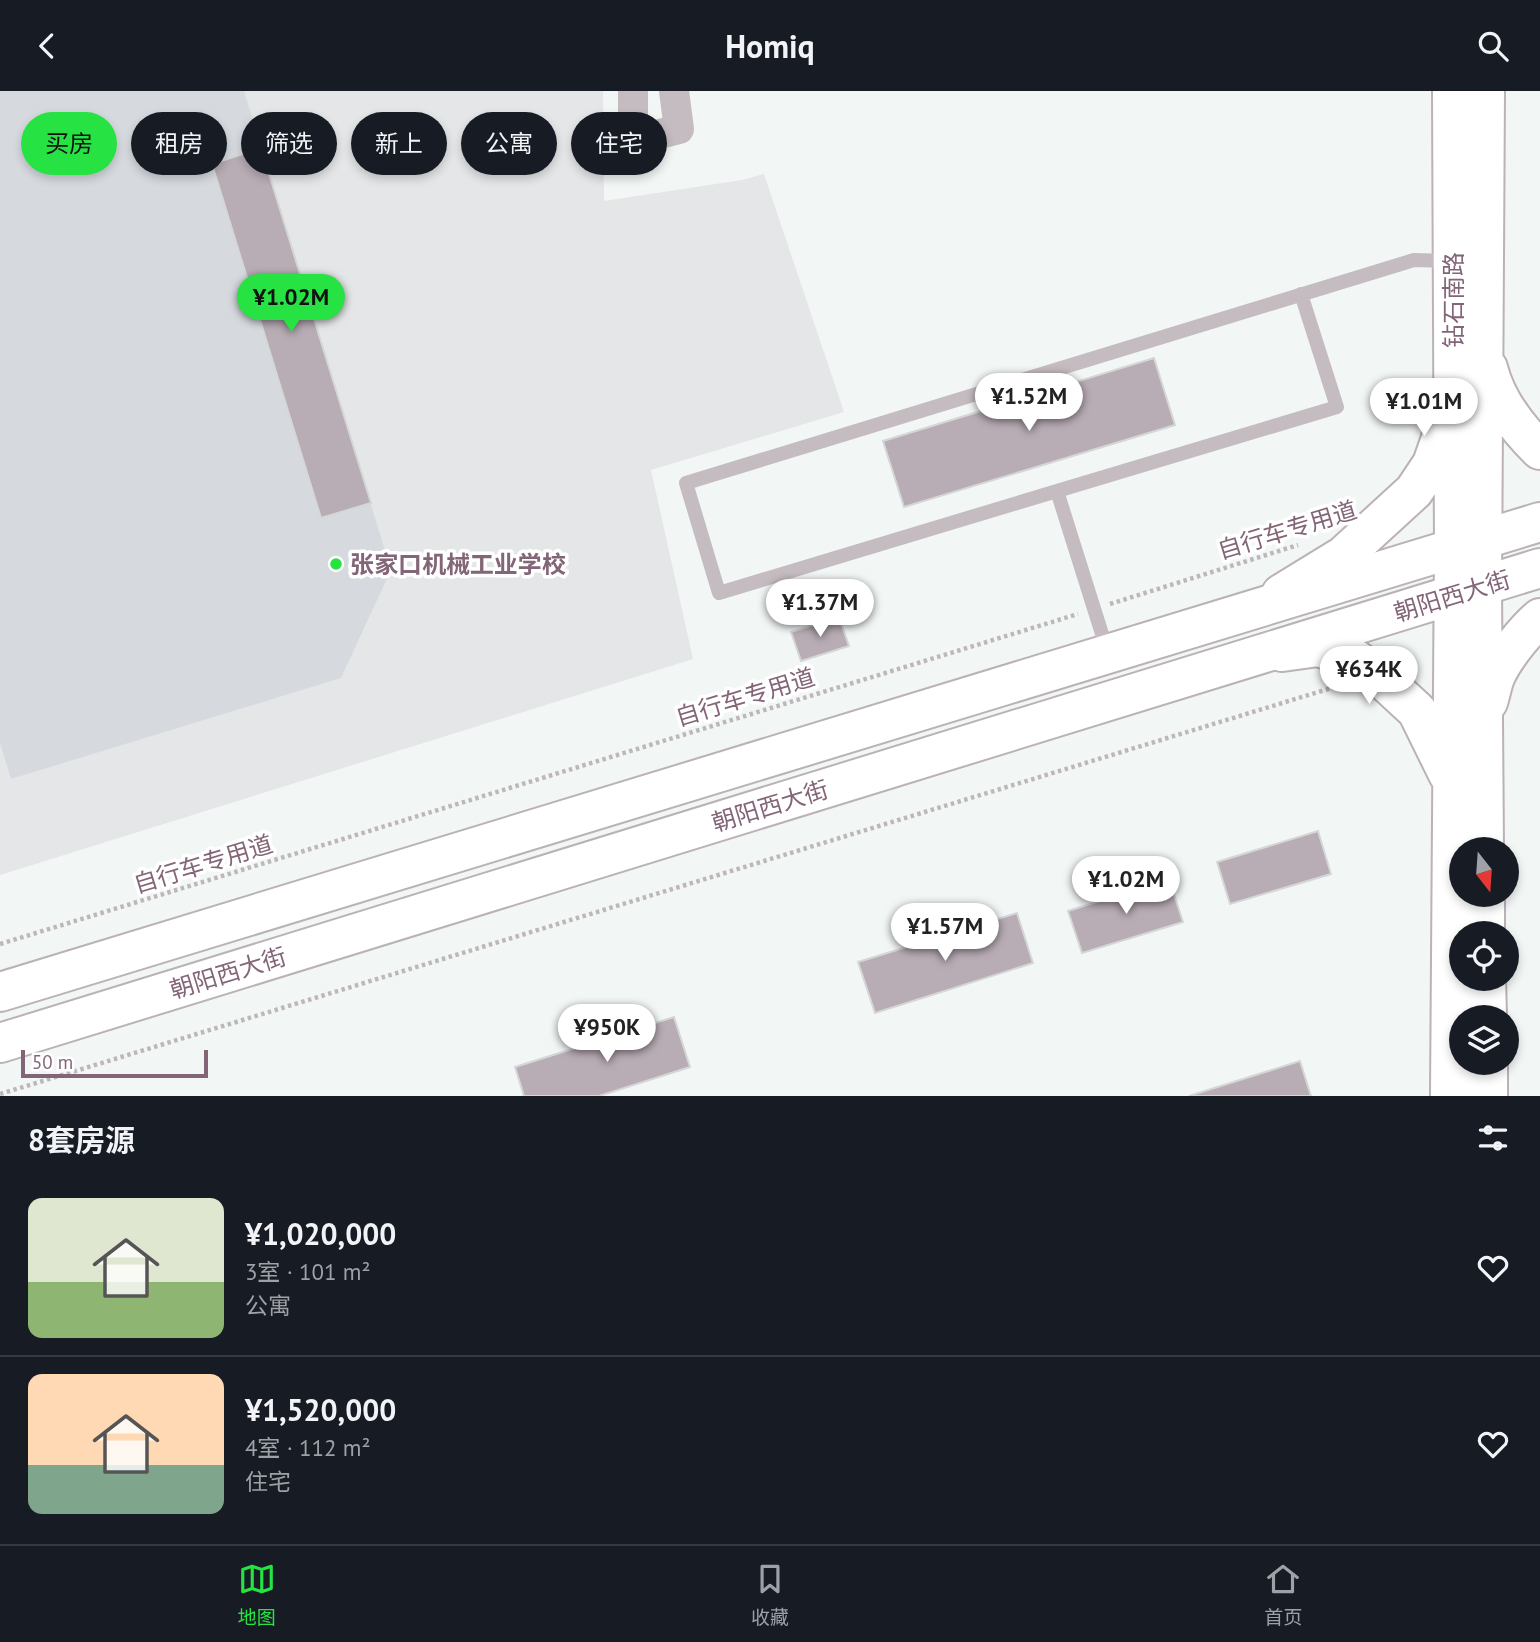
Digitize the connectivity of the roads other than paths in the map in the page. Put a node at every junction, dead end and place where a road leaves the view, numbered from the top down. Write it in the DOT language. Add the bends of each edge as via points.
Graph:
graph roads {
  1 [pos="633,91"];
  2 [pos="674,91"];
  3 [pos="1451,91"];
  4 [pos="1485,91"];
  5 [pos="1452,261"];
  6 [pos="1301,294"];
  7 [pos="1484,351"];
  8 [pos="1453,395"];
  9 [pos="1540,450"];
  10 [pos="1057,491"];
  11 [pos="1540,522"];
  12 [pos="1469,544"];
  13 [pos="1540,568"];
  14 [pos="1468,591"];
  15 [pos="1250,611"];
  16 [pos="1540,618"];
  17 [pos="1266,653"];
  18 [pos="1108,655"];
  19 [pos="1482,721"];
  20 [pos="1453,786"];
  21 [pos="1484,837"];
  22 [pos="0,992"];
  23 [pos="0,1042"];
  24 [pos="1488,1075"];
  25 [pos="1450,1096"];
  26 [pos="1488,1096"];
  1 -- 2 [label="street" via="633,141 679,129"];
  3 -- 5 [label="main road, 钻石南路"];
  4 -- 7 [label="main road, 钻石南路"];
  5 -- 6 [label="lane" via="1414,260"];
  5 -- 8 [label="main road, 钻石南路"];
  6 -- 10 [label="lane" via="1336,407"];
  6 -- 10 [label="lane" via="686,483 719,593"];
  7 -- 9 [label="main road" via="1498,395"];
  7 -- 12 [label="main road, 钻石南路"];
  8 -- 12 [label="main road, 钻石南路"];
  8 -- 15 [label="main road" via="1432,464 1414,491 1343,556"];
  10 -- 18 [label="lane"];
  11 -- 12 [label="main road, 朝阳西大街"];
  12 -- 14 [label="main road, 钻石南路"];
  12 -- 15 [label="main road, 朝阳西大街"];
  13 -- 14 [label="main road, 朝阳西大街"];
  14 -- 17 [label="main road, 朝阳西大街"];
  14 -- 19 [label="main road, 钻石南路"];
  14 -- 20 [label="main road, 钻石南路"];
  15 -- 18 [label="main road, 朝阳西大街"];
  16 -- 19 [label="main road" via="1496,675"];
  17 -- 20 [label="main road" via="1318,647 1356,659 1417,711"];
  17 -- 23 [label="main road, 朝阳西大街"];
  18 -- 22 [label="main road, 朝阳西大街"];
  19 -- 21 [label="main road, 钻石南路"];
  20 -- 25 [label="main road, 钻石南路"];
  24 -- 26 [label="main road"];
}
